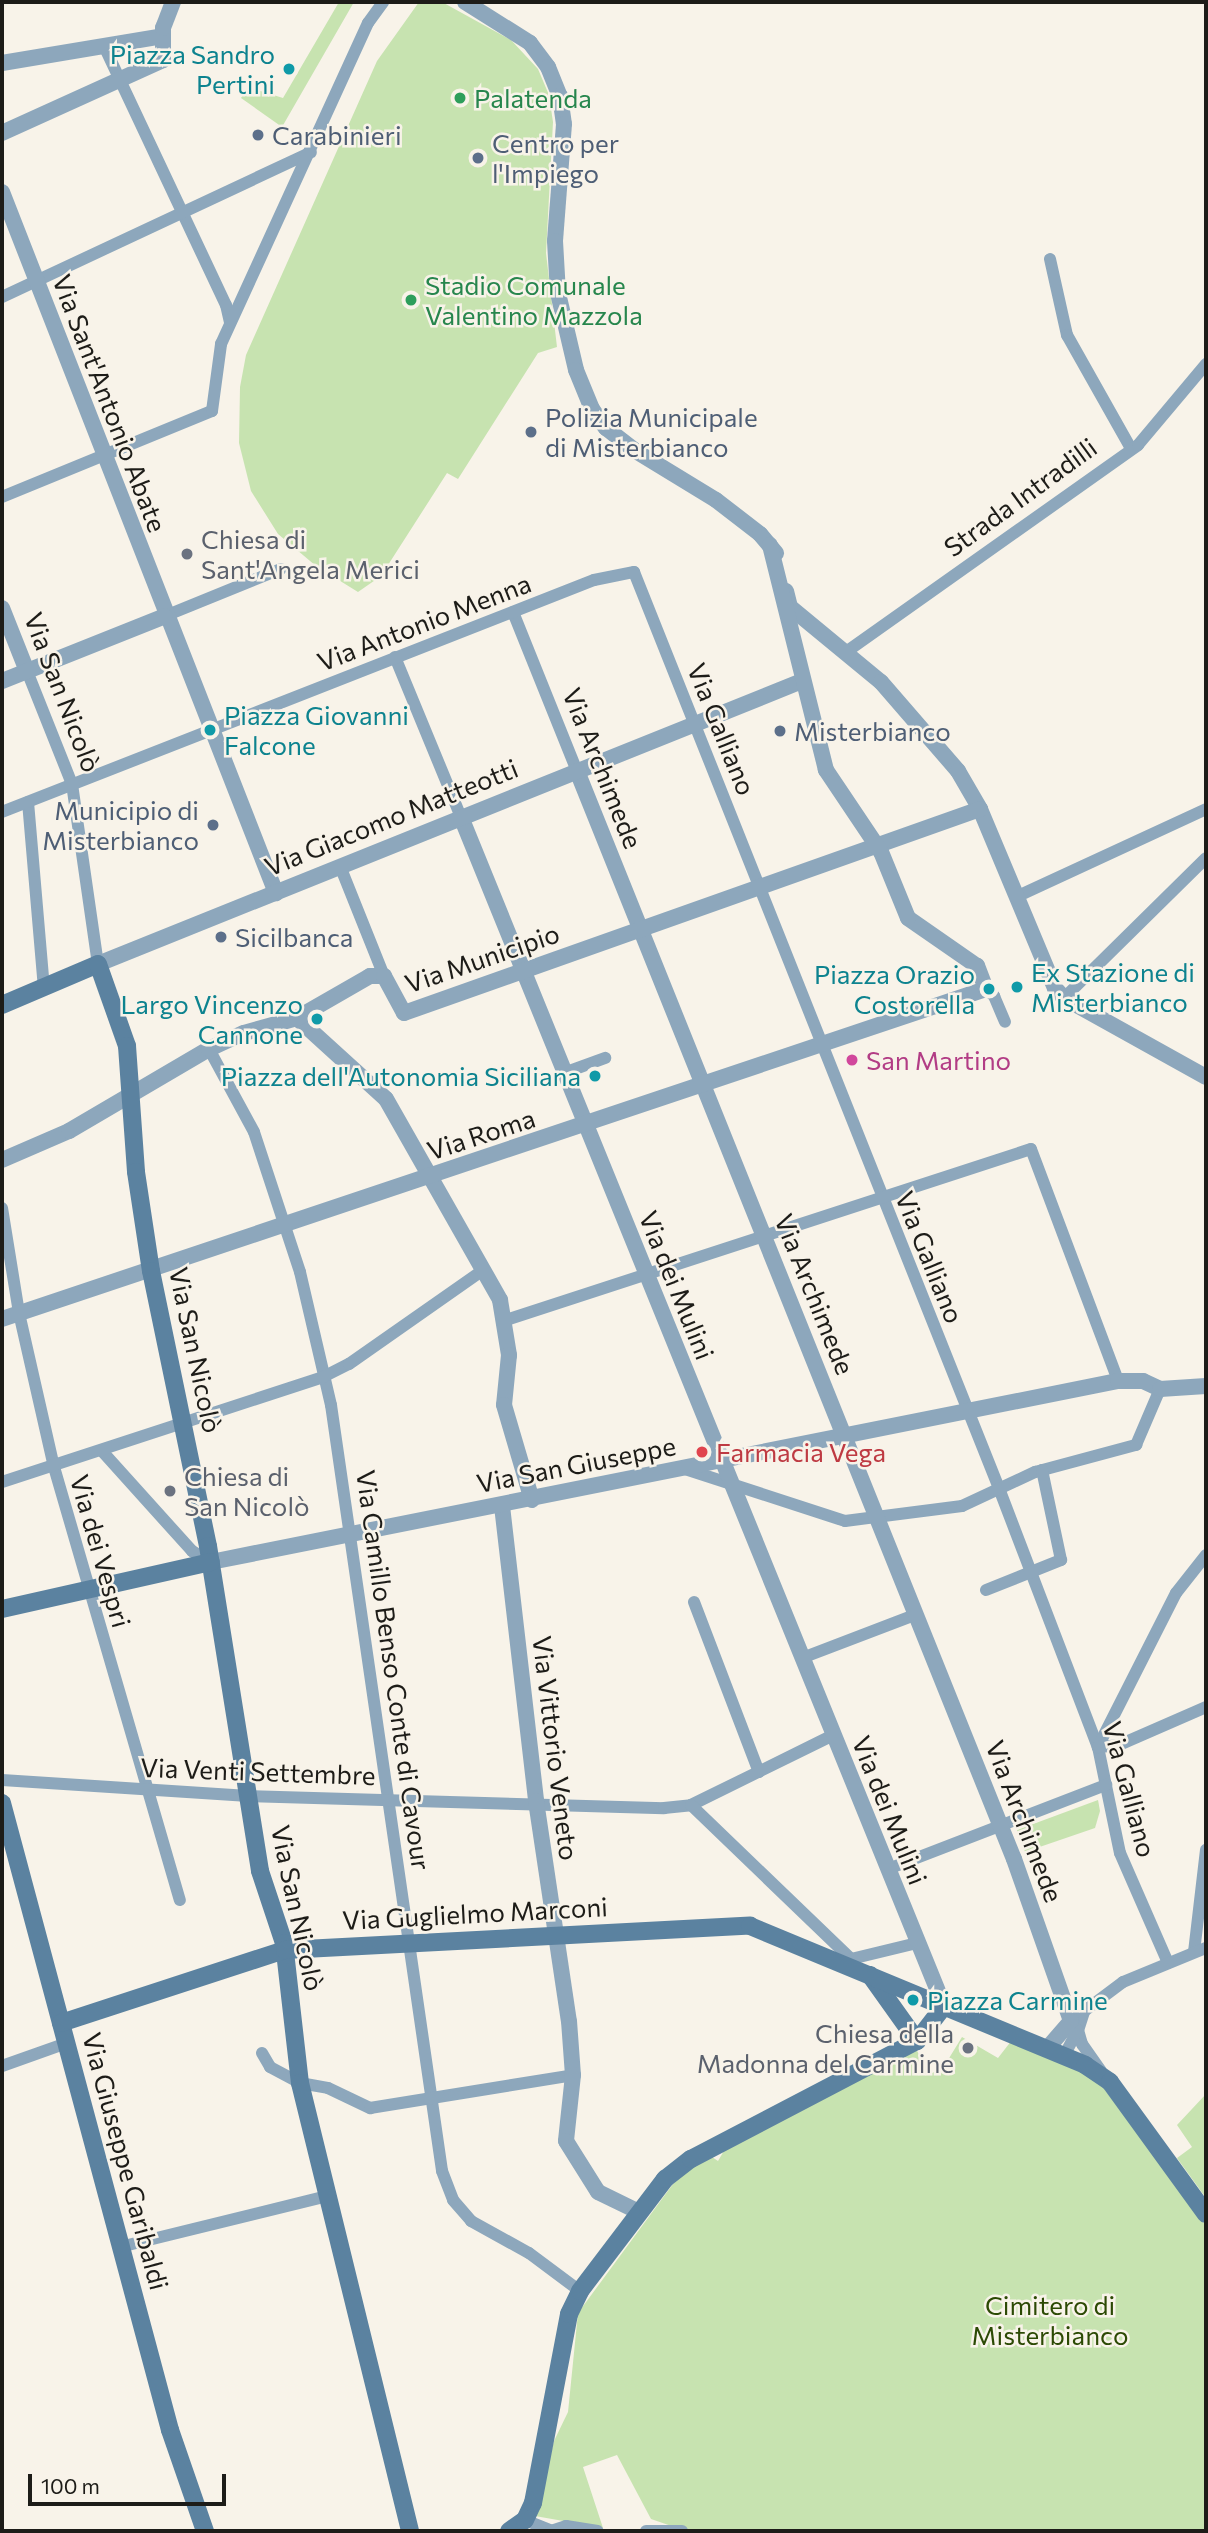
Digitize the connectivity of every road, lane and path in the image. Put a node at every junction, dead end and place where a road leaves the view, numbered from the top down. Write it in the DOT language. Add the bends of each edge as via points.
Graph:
graph roads {
  1 [pos="383,2"];
  2 [pos="467,2"];
  3 [pos="171,3"];
  4 [pos="163,36"];
  5 [pos="104,46"];
  6 [pos="2,63"];
  7 [pos="120,80"];
  8 [pos="2,133"];
  9 [pos="312,152"];
  10 [pos="2,192"];
  11 [pos="182,212"];
  12 [pos="1050,259"];
  13 [pos="37,280"];
  14 [pos="2,296"];
  15 [pos="230,323"];
  16 [pos="1206,364"];
  17 [pos="1130,447"];
  18 [pos="104,456"];
  19 [pos="2,497"];
  20 [pos="770,545"];
  21 [pos="281,569"];
  22 [pos="634,572"];
  23 [pos="2,608"];
  24 [pos="513,611"];
  25 [pos="165,616"];
  26 [pos="846,652"];
  27 [pos="395,657"];
  28 [pos="27,671"];
  29 [pos="2,681"];
  30 [pos="802,681"];
  31 [pos="695,723"];
  32 [pos="210,730"];
  33 [pos="577,771"];
  34 [pos="72,784"];
  35 [pos="28,802"];
  36 [pos="980,809"];
  37 [pos="1206,810"];
  38 [pos="2,812"];
  39 [pos="461,817"];
  40 [pos="876,844"];
  41 [pos="1206,858"];
  42 [pos="340,866"];
  43 [pos="760,886"];
  44 [pos="276,892"];
  45 [pos="1018,896"];
  46 [pos="642,928"];
  47 [pos="98,964"];
  48 [pos="523,971"];
  49 [pos="384,976"];
  50 [pos="44,986"];
  51 [pos="980,991"];
  52 [pos="1064,998"];
  53 [pos="2,1004"];
  54 [pos="297,1018"];
  55 [pos="1004,1022"];
  56 [pos="822,1047"];
  57 [pos="209,1049"];
  58 [pos="605,1058"];
  59 [pos="564,1073"];
  60 [pos="1206,1077"];
  61 [pos="704,1085"];
  62 [pos="132,1094"];
  63 [pos="585,1125"];
  64 [pos="2,1160"];
  65 [pos="429,1177"];
  66 [pos="882,1198"];
  67 [pos="2,1208"];
  68 [pos="285,1225"];
  69 [pos="765,1237"];
  70 [pos="483,1270"];
  71 [pos="151,1271"];
  72 [pos="647,1274"];
  73 [pos="19,1313"];
  74 [pos="2,1319"];
  75 [pos="506,1320"];
  76 [pos="323,1377"];
  77 [pos="1118,1381"];
  78 [pos="1206,1386"];
  79 [pos="1160,1390"];
  80 [pos="968,1411"];
  81 [pos="186,1423"];
  82 [pos="845,1436"];
  83 [pos="102,1451"];
  84 [pos="721,1462"];
  85 [pos="54,1467"];
  86 [pos="685,1469"];
  87 [pos="1042,1470"];
  88 [pos="2,1482"];
  89 [pos="729,1482"];
  90 [pos="1000,1491"];
  91 [pos="532,1500"];
  92 [pos="502,1506"];
  93 [pos="880,1520"];
  94 [pos="352,1535"];
  95 [pos="1206,1555"];
  96 [pos="211,1562"];
  97 [pos="1031,1572"];
  98 [pos="986,1590"];
  99 [pos="86,1591"];
  100 [pos="694,1602"];
  101 [pos="2,1609"];
  102 [pos="917,1614"];
  103 [pos="802,1658"];
  104 [pos="1206,1707"];
  105 [pos="833,1735"];
  106 [pos="1098,1747"];
  107 [pos="760,1772"];
  108 [pos="2,1780"];
  109 [pos="1106,1785"];
  110 [pos="149,1790"];
  111 [pos="248,1796"];
  112 [pos="390,1798"];
  113 [pos="536,1801"];
  114 [pos="2,1803"];
  115 [pos="691,1805"];
  116 [pos="1001,1825"];
  117 [pos="1206,1850"];
  118 [pos="888,1869"];
  119 [pos="180,1900"];
  120 [pos="556,1934"];
  121 [pos="915,1937"];
  122 [pos="410,1942"];
  123 [pos="1200,1950"];
  124 [pos="285,1951"];
  125 [pos="1168,1963"];
  126 [pos="858,1967"];
  127 [pos="1066,2000"];
  128 [pos="1087,2005"];
  129 [pos="948,2008"];
  130 [pos="61,2023"];
  131 [pos="1075,2025"];
  132 [pos="67,2043"];
  133 [pos="914,2043"];
  134 [pos="1048,2046"];
  135 [pos="262,2053"];
  136 [pos="1065,2054"];
  137 [pos="2,2066"];
  138 [pos="573,2075"];
  139 [pos="1110,2082"];
  140 [pos="300,2083"];
  141 [pos="431,2096"];
  142 [pos="328,2196"];
  143 [pos="639,2212"];
  144 [pos="1206,2214"];
  145 [pos="124,2246"];
  146 [pos="580,2291"];
  147 [pos="525,2521"];
  148 [pos="205,2531"];
  149 [pos="410,2531"];
  150 [pos="509,2531"];
  151 [pos="552,2531"];
  152 [pos="598,2531"];
  153 [pos="646,2531"];
  154 [pos="682,2531"];
  1 -- 9 [label="street" via="368,23"];
  2 -- 20 [label="street" via="530,43 548,67 560,96 564,124 555,241 558,293 576,370 592,409 606,428 634,450 716,500"];
  3 -- 4 [label="street"];
  4 -- 5 [label="street"];
  4 -- 7 [label="street" via="163,60"];
  5 -- 6 [label="street"];
  5 -- 7 [label="street"];
  7 -- 8 [label="street"];
  7 -- 11 [label="street"];
  9 -- 11 [label="street"];
  9 -- 15 [label="street"];
  10 -- 13 [label="street, Via Sant'Antonio Abate"];
  11 -- 13 [label="street"];
  11 -- 15 [label="street"];
  12 -- 17 [label="street" via="1067,335"];
  13 -- 14 [label="street"];
  13 -- 18 [label="street, Via Sant'Antonio Abate"];
  15 -- 18 [label="street" via="214,374 212,411"];
  16 -- 17 [label="street, Strada Intradilli" via="1138,445"];
  17 -- 26 [label="street, Strada Intradilli" via="1026,527"];
  18 -- 19 [label="street"];
  18 -- 25 [label="street, Via Sant'Antonio Abate"];
  20 -- 26 [label="street" via="779,557 790,607"];
  20 -- 30 [label="street"];
  21 -- 25 [label="street"];
  22 -- 24 [label="street, Via Antonio Menna" via="594,580"];
  22 -- 31 [label="street, Via Galliano"];
  23 -- 28 [label="street, Via San Nicolò"];
  24 -- 27 [label="street, Via Antonio Menna"];
  24 -- 33 [label="street, Via Archimede"];
  25 -- 28 [label="street"];
  25 -- 32 [label="street, Via Sant'Antonio Abate"];
  26 -- 36 [label="street" via="916,717 958,771"];
  27 -- 32 [label="street, Via Antonio Menna"];
  27 -- 39 [label="street, Via dei Mulini"];
  28 -- 29 [label="street"];
  28 -- 34 [label="street, Via San Nicolò"];
  30 -- 31 [label="street, Via Giacomo Matteotti"];
  30 -- 40 [label="street" via="826,770"];
  31 -- 33 [label="street, Via Giacomo Matteotti"];
  31 -- 43 [label="street, Via Galliano"];
  32 -- 34 [label="street, Via Antonio Menna"];
  32 -- 44 [label="street, Via Sant'Antonio Abate"];
  33 -- 39 [label="street, Via Giacomo Matteotti"];
  33 -- 46 [label="street, Via Archimede"];
  34 -- 35 [label="street"];
  34 -- 47 [label="street, Via San Nicolò"];
  35 -- 38 [label="street"];
  35 -- 50 [label="street"];
  36 -- 40 [label="street, Via Municipio"];
  36 -- 45 [label="street"];
  37 -- 45 [label="street"];
  39 -- 42 [label="street, Via Giacomo Matteotti"];
  39 -- 48 [label="street, Via dei Mulini"];
  40 -- 43 [label="street, Via Municipio"];
  40 -- 51 [label="street" via="908,918 977,966"];
  41 -- 52 [label="street"];
  42 -- 44 [label="street, Via Giacomo Matteotti"];
  42 -- 49 [label="street"];
  43 -- 46 [label="street, Via Municipio"];
  43 -- 56 [label="street, Via Galliano"];
  44 -- 47 [label="street, Via Giacomo Matteotti"];
  45 -- 52 [label="street" via="1055,988"];
  46 -- 48 [label="street, Via Municipio"];
  46 -- 61 [label="street, Via Archimede"];
  47 -- 50 [label="main road, Via Giacomo Matteotti"];
  47 -- 62 [label="main road, Via San Nicolò" via="127,1046"];
  48 -- 49 [label="street, Via Municipio" via="404,1013"];
  48 -- 59 [label="street, Via dei Mulini"];
  49 -- 54 [label="street, Via Municipio" via="352,983"];
  50 -- 53 [label="main road, Via Giacomo Matteotti"];
  51 -- 55 [label="street" via="994,996"];
  51 -- 56 [label="street, Via Roma"];
  52 -- 60 [label="street"];
  54 -- 57 [label="street, Via Municipio"];
  54 -- 65 [label="street" via="386,1099"];
  56 -- 61 [label="street, Via Roma"];
  56 -- 66 [label="street, Via Galliano"];
  57 -- 62 [label="street, Via Municipio"];
  57 -- 68 [label="street, Via Camillo Benso Conte di Cavour" via="249,1121"];
  58 -- 59 [label="street"];
  59 -- 63 [label="street, Via dei Mulini"];
  61 -- 63 [label="street, Via Roma"];
  61 -- 69 [label="street, Via Archimede"];
  62 -- 64 [label="street, Via Municipio" via="69,1131"];
  62 -- 71 [label="main road, Via San Nicolò" via="136,1172"];
  63 -- 65 [label="street, Via Roma"];
  63 -- 72 [label="street, Via dei Mulini"];
  65 -- 68 [label="street, Via Roma"];
  65 -- 70 [label="street"];
  66 -- 69 [label="street"];
  66 -- 77 [label="street" via="1031,1149"];
  66 -- 80 [label="street, Via Galliano"];
  67 -- 73 [label="street, Via dei Vespri"];
  68 -- 71 [label="street, Via Roma"];
  68 -- 76 [label="street, Via Camillo Benso Conte di Cavour"];
  69 -- 72 [label="street"];
  69 -- 82 [label="street, Via Archimede"];
  70 -- 75 [label="street"];
  70 -- 76 [label="street" via="349,1364"];
  71 -- 73 [label="street, Via Roma"];
  71 -- 81 [label="main road, Via San Nicolò"];
  72 -- 75 [label="street"];
  72 -- 84 [label="street, Via dei Mulini"];
  73 -- 74 [label="street, Via Roma"];
  73 -- 85 [label="street, Via dei Vespri"];
  75 -- 91 [label="street" via="509,1355 504,1405"];
  76 -- 81 [label="street"];
  76 -- 94 [label="street, Via Camillo Benso Conte di Cavour"];
  77 -- 79 [label="street, Via San Giuseppe" via="1143,1381"];
  77 -- 80 [label="street, Via San Giuseppe"];
  78 -- 79 [label="street"];
  79 -- 87 [label="street" via="1136,1445"];
  80 -- 82 [label="street, Via San Giuseppe"];
  80 -- 90 [label="street, Via Galliano"];
  81 -- 83 [label="street"];
  81 -- 96 [label="main road, Via San Nicolò"];
  82 -- 84 [label="street, Via San Giuseppe"];
  82 -- 93 [label="street, Via Archimede"];
  83 -- 85 [label="street"];
  83 -- 96 [label="street" via="192,1551"];
  84 -- 86 [label="street, Via San Giuseppe"];
  84 -- 89 [label="street, Via dei Mulini"];
  85 -- 88 [label="street"];
  85 -- 99 [label="street, Via dei Vespri"];
  86 -- 89 [label="street"];
  86 -- 91 [label="street, Via San Giuseppe"];
  87 -- 90 [label="street"];
  87 -- 97 [label="street" via="1061,1560"];
  89 -- 93 [label="street" via="819,1516"];
  89 -- 103 [label="street, Via dei Mulini"];
  90 -- 93 [label="street" via="962,1506"];
  90 -- 97 [label="street, Via Galliano"];
  91 -- 92 [label="street, Via San Giuseppe"];
  92 -- 94 [label="street, Via San Giuseppe"];
  92 -- 113 [label="street, Via Vittorio Veneto"];
  93 -- 102 [label="street, Via Archimede"];
  94 -- 96 [label="street, Via San Giuseppe"];
  94 -- 112 [label="street, Via Camillo Benso Conte di Cavour"];
  95 -- 106 [label="street" via="1176,1594"];
  96 -- 99 [label="main road, Via San Giuseppe"];
  96 -- 111 [label="main road, Via San Nicolò"];
  97 -- 98 [label="street"];
  97 -- 106 [label="street, Via Galliano"];
  99 -- 101 [label="main road, Via San Giuseppe"];
  99 -- 110 [label="street, Via dei Vespri"];
  100 -- 107 [label="street"];
  102 -- 103 [label="street"];
  102 -- 116 [label="street, Via Archimede"];
  103 -- 105 [label="street, Via dei Mulini"];
  104 -- 106 [label="street" via="1119,1745"];
  105 -- 107 [label="street, Via Venti Settembre"];
  105 -- 118 [label="street, Via dei Mulini"];
  106 -- 109 [label="street, Via Galliano"];
  107 -- 115 [label="street, Via Venti Settembre"];
  108 -- 110 [label="street, Via Venti Settembre"];
  109 -- 116 [label="street"];
  109 -- 125 [label="street, Via Galliano" via="1120,1853"];
  110 -- 111 [label="street, Via Venti Settembre"];
  110 -- 119 [label="street, Via dei Vespri"];
  111 -- 112 [label="street, Via Venti Settembre"];
  111 -- 124 [label="main road, Via San Nicolò" via="261,1871"];
  112 -- 113 [label="street, Via Venti Settembre"];
  112 -- 122 [label="street, Via Camillo Benso Conte di Cavour"];
  113 -- 115 [label="street, Via Venti Settembre" via="664,1808"];
  113 -- 120 [label="street, Via Vittorio Veneto"];
  114 -- 130 [label="main road, Via Giuseppe Garibaldi"];
  115 -- 126 [label="street"];
  116 -- 118 [label="street"];
  116 -- 127 [label="street, Via Archimede"];
  117 -- 123 [label="street"];
  118 -- 121 [label="street, Via dei Mulini"];
  120 -- 122 [label="main road, Via Guglielmo Marconi"];
  120 -- 126 [label="main road, Via Guglielmo Marconi" via="750,1926"];
  120 -- 138 [label="street, Via Vittorio Veneto"];
  121 -- 126 [label="street"];
  121 -- 129 [label="street, Via dei Mulini"];
  122 -- 124 [label="main road, Via Guglielmo Marconi"];
  122 -- 141 [label="street, Via Camillo Benso Conte di Cavour"];
  123 -- 125 [label="street"];
  124 -- 130 [label="main road, Via Guglielmo Marconi"];
  124 -- 140 [label="main road, Via San Nicolò"];
  125 -- 128 [label="street" via="1123,1982"];
  126 -- 129 [label="main road, Via Guglielmo Marconi"];
  126 -- 133 [label="main road"];
  127 -- 128 [label="street"];
  127 -- 131 [label="street, Via Archimede"];
  128 -- 131 [label="street"];
  129 -- 133 [label="main road"];
  129 -- 134 [label="main road, Via Guglielmo Marconi"];
  130 -- 132 [label="main road, Via Giuseppe Garibaldi"];
  131 -- 134 [label="street"];
  131 -- 136 [label="street"];
  131 -- 139 [label="street" via="1088,2054"];
  132 -- 137 [label="street"];
  132 -- 145 [label="main road, Via Giuseppe Garibaldi"];
  133 -- 143 [label="main road" via="691,2159 665,2179"];
  134 -- 136 [label="main road, Via Guglielmo Marconi"];
  135 -- 140 [label="street" via="270,2067"];
  136 -- 139 [label="main road, Via Guglielmo Marconi"];
  138 -- 141 [label="street"];
  138 -- 143 [label="street, Via Vittorio Veneto" via="569,2148 604,2198"];
  139 -- 144 [label="main road"];
  140 -- 141 [label="street" via="328,2088 370,2109"];
  140 -- 142 [label="main road, Via San Nicolò"];
  141 -- 146 [label="street, Via Camillo Benso Conte di Cavour" via="442,2171 458,2210"];
  142 -- 145 [label="street"];
  142 -- 149 [label="main road, Via San Nicolò"];
  143 -- 146 [label="main road"];
  145 -- 148 [label="main road, Via Giuseppe Garibaldi" via="170,2430"];
  146 -- 147 [label="main road" via="569,2314 539,2477"];
  147 -- 150 [label="main road"];
  147 -- 151 [label="street"];
  151 -- 152 [label="street" via="566,2526"];
  153 -- 154 [label="street"];
}
